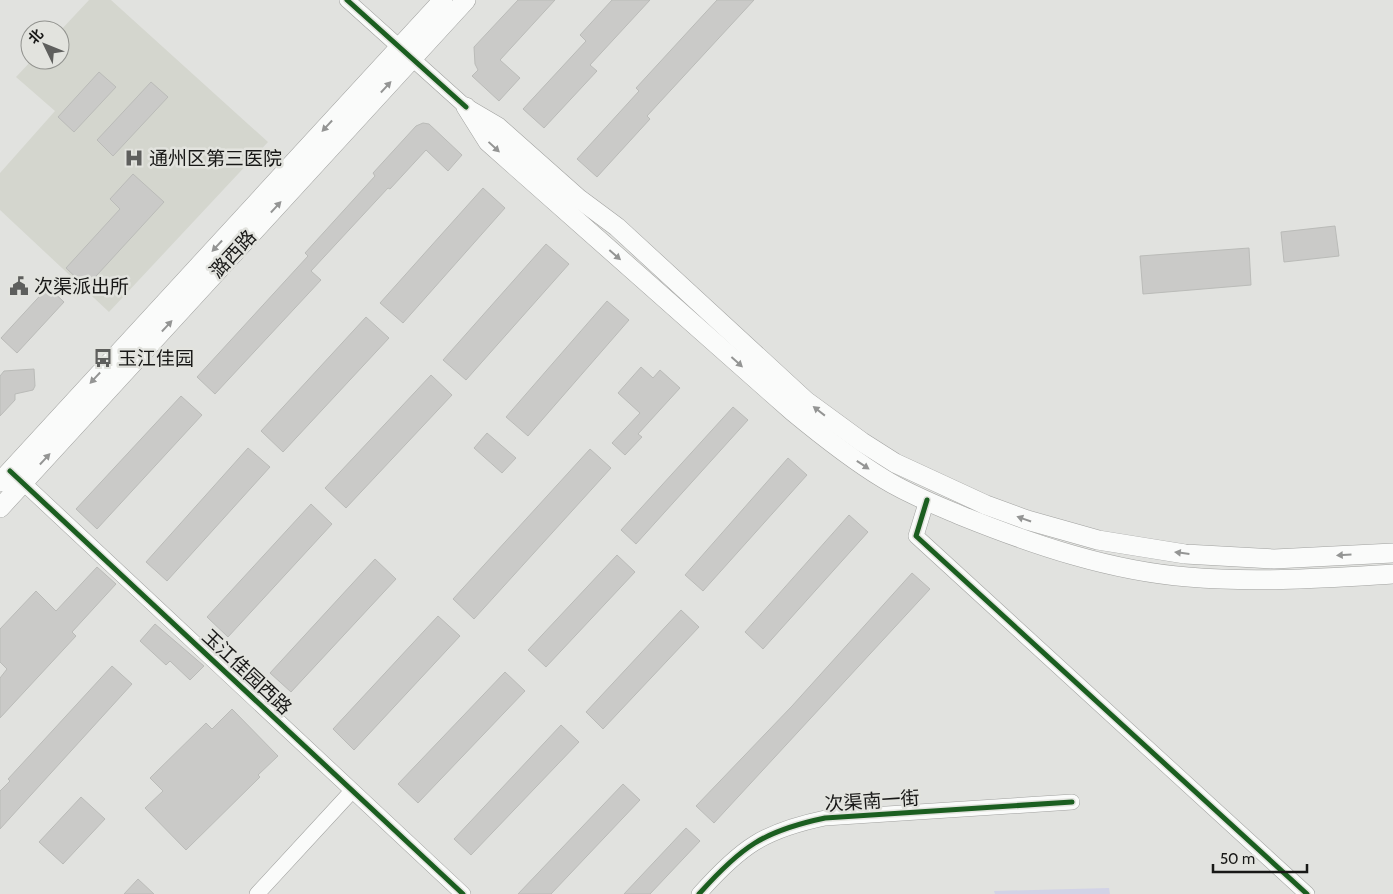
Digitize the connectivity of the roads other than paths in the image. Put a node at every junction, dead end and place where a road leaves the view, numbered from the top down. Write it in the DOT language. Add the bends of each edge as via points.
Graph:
graph roads {
  1 [pos="347,0"];
  2 [pos="443,0"];
  3 [pos="466,0"];
  4 [pos="406,53"];
  5 [pos="466,108"];
  6 [pos="11,479"];
  7 [pos="927,500"];
  8 [pos="0,508"];
  9 [pos="1393,552"];
  10 [pos="1393,574"];
  11 [pos="352,791"];
  12 [pos="1072,802"];
  13 [pos="257,894"];
  14 [pos="463,894"];
  15 [pos="699,894"];
  16 [pos="1307,894"];
  1 -- 4 [label="street"];
  2 -- 4 [label="main road, 潞西路"];
  3 -- 4 [label="main road, 潞西路"];
  4 -- 5 [label="street"];
  4 -- 6 [label="main road, 潞西路"];
  5 -- 7 [label="main road, one-way" via="488,142 792,412 885,480"];
  9 -- 5 [label="main road, one-way" via="1274,559 1185,554 1098,540 986,505 895,463 806,400 617,227 578,198 498,127"];
  6 -- 8 [label="main road, 潞西路"];
  6 -- 11 [label="street, 玉江佳园西路"];
  7 -- 10 [label="main road" via="1002,532 1054,548 1110,564 1177,576 1236,580"];
  7 -- 16 [label="street" via="916,536"];
  11 -- 13 [label="street"];
  11 -- 14 [label="street, 玉江佳园西路"];
  12 -- 15 [label="street, 次渠南一街" via="826,818 790,825 762,838 732,860"];
}
